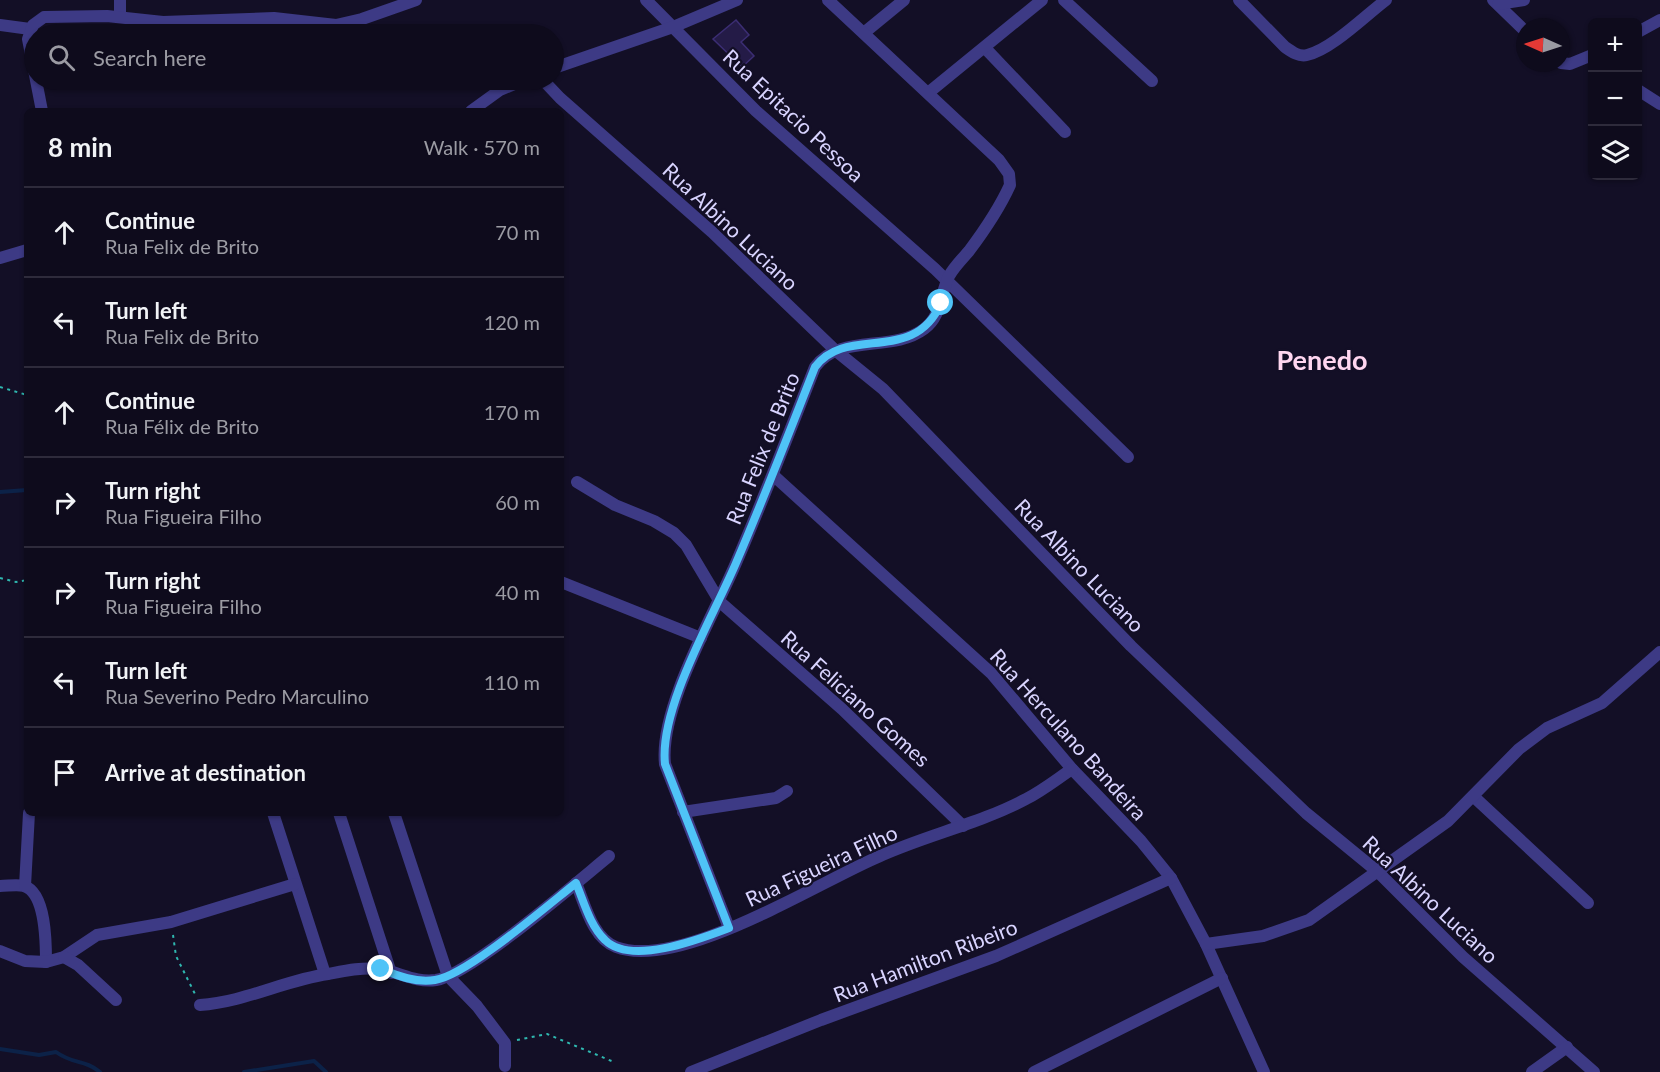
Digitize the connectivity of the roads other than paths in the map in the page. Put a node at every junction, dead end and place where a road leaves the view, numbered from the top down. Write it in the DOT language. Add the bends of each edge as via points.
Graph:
graph roads {
  1 [pos="120,0"];
  2 [pos="416,0"];
  3 [pos="646,0"];
  4 [pos="737,0"];
  5 [pos="828,0"];
  6 [pos="904,0"];
  7 [pos="1042,0"];
  8 [pos="1064,0"];
  9 [pos="1239,0"];
  10 [pos="1386,0"];
  11 [pos="1524,0"];
  12 [pos="1496,2"];
  13 [pos="120,17"];
  14 [pos="1660,20"];
  15 [pos="1516,22"];
  16 [pos="34,24"];
  17 [pos="327,24"];
  18 [pos="339,24"];
  19 [pos="0,25"];
  20 [pos="674,27"];
  21 [pos="24,28"];
  22 [pos="1642,30"];
  23 [pos="865,32"];
  24 [pos="985,48"];
  25 [pos="1588,59"];
  26 [pos="1570,64"];
  27 [pos="564,65"];
  28 [pos="1152,81"];
  29 [pos="38,90"];
  30 [pos="500,90"];
  31 [pos="552,90"];
  32 [pos="928,93"];
  33 [pos="1642,93"];
  34 [pos="1660,104"];
  35 [pos="41,108"];
  36 [pos="475,108"];
  37 [pos="1065,132"];
  38 [pos="24,251"];
  39 [pos="0,258"];
  40 [pos="949,277"];
  41 [pos="835,350"];
  42 [pos="1128,457"];
  43 [pos="773,476"];
  44 [pos="577,482"];
  45 [pos="564,583"];
  46 [pos="720,602"];
  47 [pos="701,638"];
  48 [pos="1660,652"];
  49 [pos="1072,769"];
  50 [pos="787,791"];
  51 [pos="1473,796"];
  52 [pos="683,812"];
  53 [pos="29,816"];
  54 [pos="274,816"];
  55 [pos="340,816"];
  56 [pos="395,816"];
  57 [pos="963,826"];
  58 [pos="609,856"];
  59 [pos="1378,872"];
  60 [pos="1171,878"];
  61 [pos="576,883"];
  62 [pos="295,884"];
  63 [pos="0,886"];
  64 [pos="25,886"];
  65 [pos="1588,903"];
  66 [pos="729,928"];
  67 [pos="1206,944"];
  68 [pos="0,951"];
  69 [pos="64,957"];
  70 [pos="46,962"];
  71 [pos="391,973"];
  72 [pos="325,974"];
  73 [pos="448,976"];
  74 [pos="1222,978"];
  75 [pos="116,1000"];
  76 [pos="200,1005"];
  77 [pos="1567,1047"];
  78 [pos="505,1066"];
  79 [pos="691,1072"];
  80 [pos="1034,1072"];
  81 [pos="1264,1072"];
  82 [pos="1532,1072"];
  83 [pos="1594,1072"];
  1 -- 13 [label="street"];
  2 -- 18 [label="street"];
  3 -- 20 [label="street, Rua Epitacio Pessoa"];
  4 -- 20 [label="street"];
  5 -- 23 [label="street"];
  6 -- 23 [label="street"];
  7 -- 24 [label="street"];
  8 -- 28 [label="street"];
  9 -- 10 [label="street" via="1293,54 1305,56 1323,48"];
  11 -- 12 [label="street"];
  12 -- 15 [label="street"];
  13 -- 16 [label="street" via="54,15"];
  13 -- 17 [label="street" via="163,22 274,18"];
  14 -- 22 [label="street"];
  19 -- 21 [label="street"];
  20 -- 27 [label="street"];
  20 -- 40 [label="street, Rua Epitacio Pessoa" via="756,111"];
  23 -- 32 [label="street"];
  24 -- 32 [label="street"];
  24 -- 37 [label="street"];
  25 -- 26 [label="street"];
  29 -- 35 [label="street"];
  30 -- 36 [label="street"];
  31 -- 41 [label="street, Rua Albino Luciano" via="712,232"];
  32 -- 40 [label="street" via="999,160 1010,178 1000,203"];
  33 -- 34 [label="street"];
  38 -- 39 [label="street"];
  40 -- 41 [label="street" via="934,320 923,330 908,337"];
  40 -- 42 [label="street"];
  41 -- 43 [label="street, Rua Felix de Brito" via="815,367"];
  41 -- 59 [label="street, Rua Albino Luciano" via="883,389 924,430 1131,646 1306,813"];
  43 -- 46 [label="street, Rua Felix de Brito"];
  43 -- 49 [label="street, Rua Herculano Bandeira" via="991,673"];
  44 -- 46 [label="street, Rua Feliciano Gomes" via="674,533 686,545"];
  45 -- 47 [label="street"];
  46 -- 47 [label="street, Rua Felix de Brito"];
  46 -- 57 [label="street, Rua Feliciano Gomes" via="842,709"];
  47 -- 52 [label="street, Rua Felix de Brito" via="663,745 665,764"];
  48 -- 51 [label="street" via="1602,703 1547,728 1528,742"];
  49 -- 57 [label="street, Rua Figueira Filho" via="1026,799"];
  49 -- 60 [label="street, Rua Herculano Bandeira"];
  50 -- 52 [label="street" via="776,798"];
  51 -- 59 [label="street" via="1441,827"];
  51 -- 65 [label="street"];
  52 -- 66 [label="street, Rua Felix de Brito"];
  53 -- 64 [label="street"];
  54 -- 62 [label="street"];
  55 -- 71 [label="street"];
  56 -- 73 [label="street"];
  57 -- 66 [label="street, Rua Figueira Filho" via="880,856"];
  58 -- 61 [label="street"];
  59 -- 67 [label="street" via="1309,920 1263,936"];
  59 -- 77 [label="street, Rua Albino Luciano" via="1463,957"];
  60 -- 67 [label="street, Rua Herculano Bandeira"];
  60 -- 79 [label="street, Rua Hamilton Ribeiro" via="996,956"];
  61 -- 66 [label="street, Rua Figueira Filho" via="597,931 616,947 663,949"];
  61 -- 73 [label="street"];
  62 -- 69 [label="street" via="171,922 97,935"];
  62 -- 72 [label="street"];
  63 -- 64 [label="street"];
  64 -- 70 [label="street" via="39,903"];
  67 -- 74 [label="street, Rua Herculano Bandeira"];
  68 -- 70 [label="street" via="25,961"];
  69 -- 70 [label="street"];
  69 -- 75 [label="street"];
  71 -- 72 [label="street" via="367,968"];
  71 -- 73 [label="street" via="419,980"];
  72 -- 76 [label="street"];
  73 -- 78 [label="street" via="506,1043"];
  74 -- 80 [label="street"];
  74 -- 81 [label="street, Rua Herculano Bandeira"];
  77 -- 82 [label="street"];
  77 -- 83 [label="street, Rua Albino Luciano"];
}
